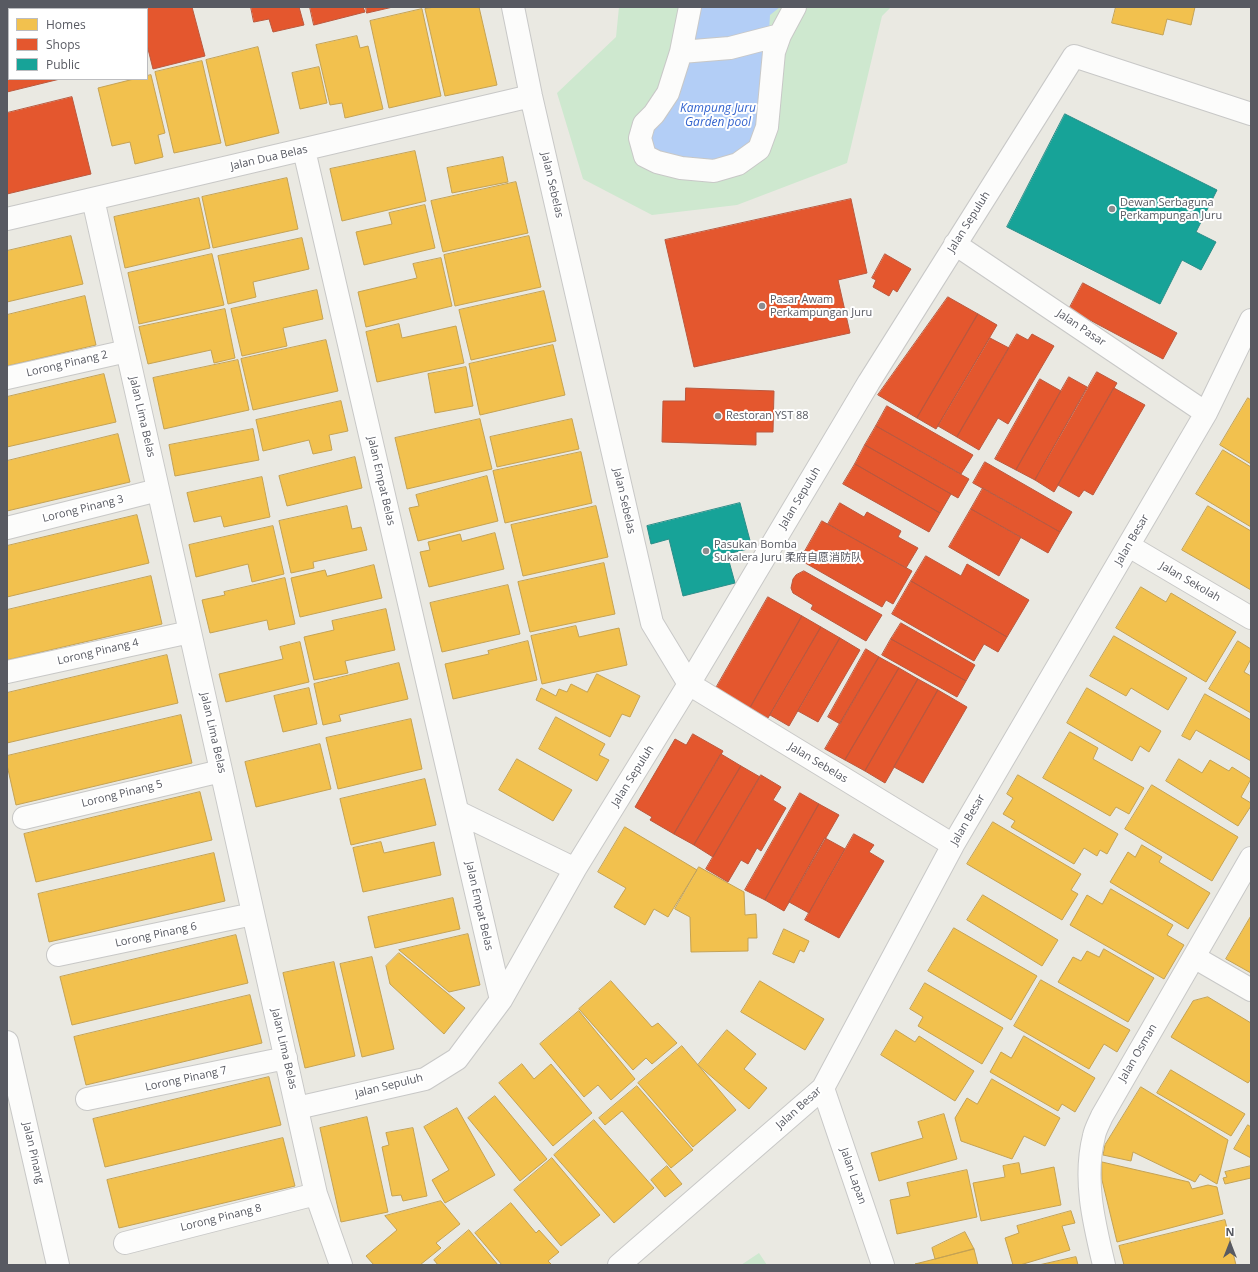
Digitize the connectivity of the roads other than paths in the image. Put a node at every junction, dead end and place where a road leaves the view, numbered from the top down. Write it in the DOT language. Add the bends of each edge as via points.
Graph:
graph roads {
  1 [pos="514,7"];
  2 [pos="690,7"];
  3 [pos="795,7"];
  4 [pos="780,35"];
  5 [pos="681,52"];
  6 [pos="531,96"];
  7 [pos="1251,114"];
  8 [pos="304,150"];
  9 [pos="93,199"];
  10 [pos="7,219"];
  11 [pos="955,244"];
  12 [pos="1251,320"];
  13 [pos="127,351"];
  14 [pos="7,378"];
  15 [pos="1206,413"];
  16 [pos="158,490"];
  17 [pos="7,528"];
  18 [pos="1129,546"];
  19 [pos="1251,618"];
  20 [pos="190,632"];
  21 [pos="7,672"];
  22 [pos="689,684"];
  23 [pos="221,771"];
  24 [pos="458,812"];
  25 [pos="24,818"];
  26 [pos="953,846"];
  27 [pos="1251,858"];
  28 [pos="575,869"];
  29 [pos="253,914"];
  30 [pos="58,955"];
  31 [pos="1194,957"];
  32 [pos="1251,990"];
  33 [pos="501,1000"];
  34 [pos="7,1042"];
  35 [pos="286,1058"];
  36 [pos="823,1088"];
  37 [pos="87,1099"];
  38 [pos="297,1108"];
  39 [pos="316,1194"];
  40 [pos="125,1243"];
  41 [pos="58,1265"];
  42 [pos="341,1265"];
  43 [pos="620,1265"];
  44 [pos="883,1265"];
  45 [pos="1104,1265"];
  1 -- 6 [label="street, Jalan Sebelas"];
  2 -- 5 [label="street"];
  3 -- 4 [label="street"];
  4 -- 5 [label="street" via="730,48"];
  4 -- 5 [label="street" via="774,52 767,127 759,149 738,164 714,171 681,168 657,162 645,156 640,138 644,124 668,93"];
  6 -- 8 [label="street, Jalan Dua Belas"];
  6 -- 22 [label="street, Jalan Sebelas" via="652,623"];
  7 -- 11 [label="street, Jalan Sepuluh" via="1074,56"];
  8 -- 9 [label="street, Jalan Dua Belas"];
  8 -- 24 [label="street, Jalan Empat Belas"];
  9 -- 10 [label="street, Jalan Dua Belas"];
  9 -- 13 [label="street, Jalan Lima Belas"];
  11 -- 15 [label="street, Jalan Pasar"];
  11 -- 22 [label="street, Jalan Sepuluh" via="865,389"];
  12 -- 15 [label="street, Jalan Besar"];
  13 -- 14 [label="street, Lorong Pinang 2"];
  13 -- 16 [label="street, Jalan Lima Belas"];
  15 -- 18 [label="street, Jalan Besar"];
  16 -- 17 [label="street, Lorong Pinang 3"];
  16 -- 20 [label="street, Jalan Lima Belas"];
  18 -- 19 [label="street, Jalan Sekolah"];
  18 -- 26 [label="street, Jalan Besar"];
  20 -- 21 [label="street, Lorong Pinang 4"];
  20 -- 23 [label="street, Jalan Lima Belas"];
  22 -- 26 [label="street, Jalan Sebelas"];
  22 -- 28 [label="street, Jalan Sepuluh"];
  23 -- 25 [label="street, Lorong Pinang 5"];
  23 -- 29 [label="street, Jalan Lima Belas"];
  24 -- 28 [label="street"];
  24 -- 33 [label="street, Jalan Empat Belas"];
  26 -- 36 [label="street, Jalan Besar"];
  27 -- 31 [label="street, Jalan Osman"];
  28 -- 33 [label="street, Jalan Sepuluh"];
  29 -- 30 [label="street, Lorong Pinang 6"];
  29 -- 35 [label="street, Jalan Lima Belas"];
  31 -- 32 [label="street"];
  31 -- 45 [label="street, Jalan Osman" via="1102,1116 1094,1136 1090,1161 1090,1189"];
  33 -- 38 [label="street, Jalan Sepuluh" via="458,1059 425,1079"];
  34 -- 41 [label="street, Jalan Pinang"];
  35 -- 37 [label="street, Lorong Pinang 7"];
  35 -- 38 [label="street, Jalan Lima Belas"];
  36 -- 43 [label="street, Jalan Besar"];
  36 -- 44 [label="street, Jalan Lapan"];
  38 -- 39 [label="street, Jalan Lima Belas"];
  39 -- 40 [label="street, Lorong Pinang 8"];
  39 -- 42 [label="street, Jalan Lima Belas"];
}
